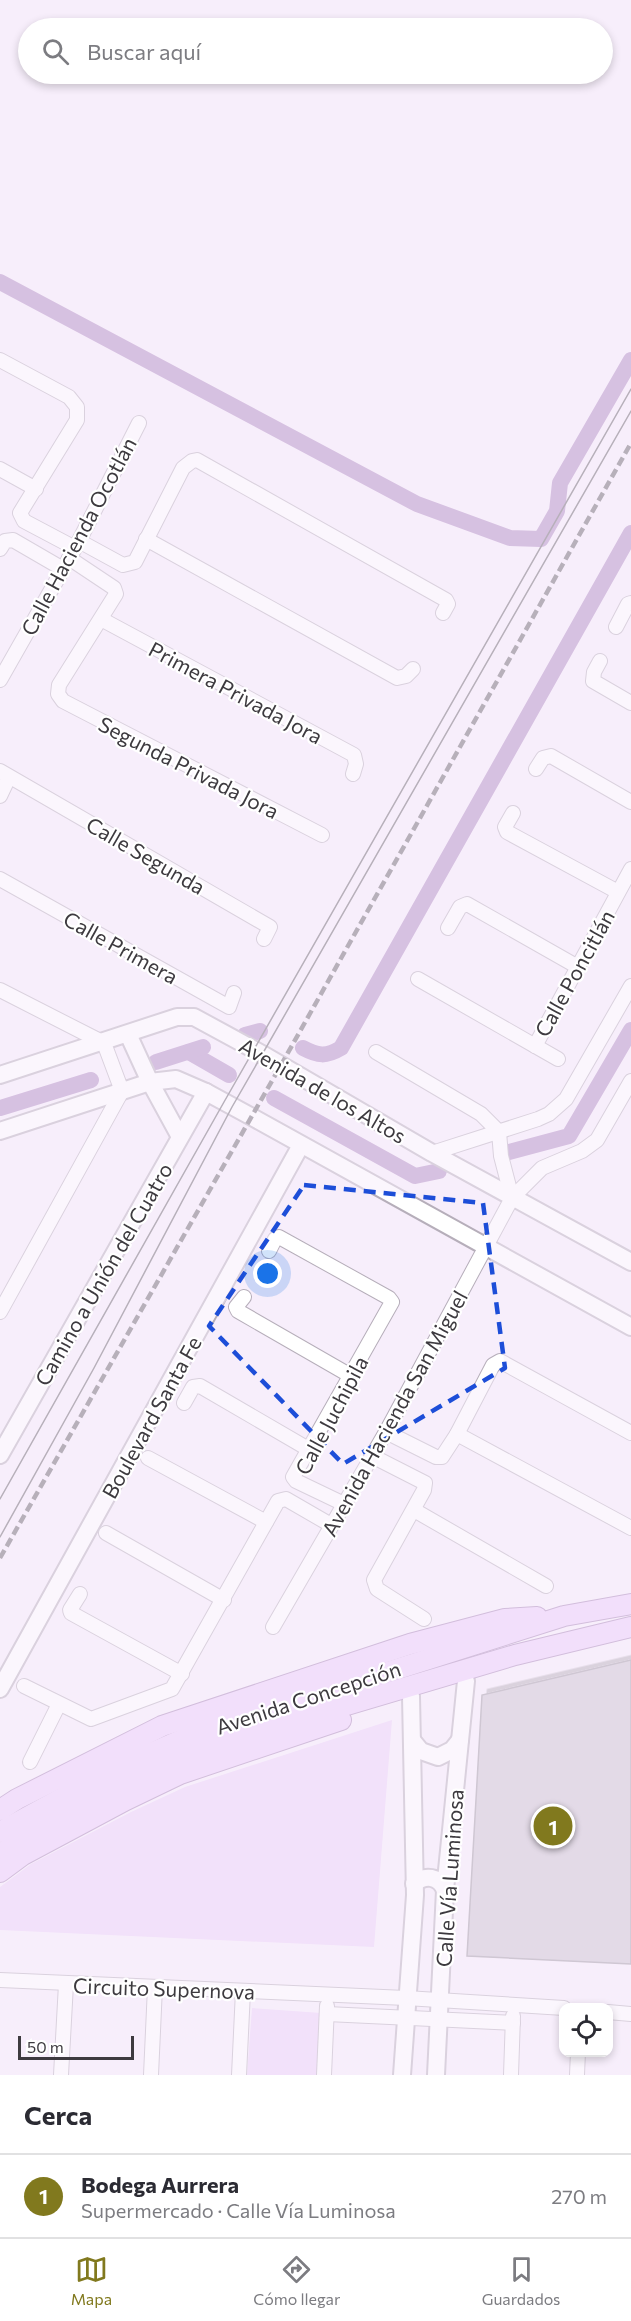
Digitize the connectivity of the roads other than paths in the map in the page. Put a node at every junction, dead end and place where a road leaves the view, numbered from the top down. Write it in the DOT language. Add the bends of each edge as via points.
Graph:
graph roads {
  1 [pos="0,360"];
  2 [pos="139,423"];
  3 [pos="0,469"];
  4 [pos="36,489"];
  5 [pos="146,539"];
  6 [pos="0,549"];
  7 [pos="71,554"];
  8 [pos="631,603"];
  9 [pos="443,613"];
  10 [pos="101,619"];
  11 [pos="616,627"];
  12 [pos="600,661"];
  13 [pos="413,669"];
  14 [pos="0,680"];
  15 [pos="631,703"];
  16 [pos="536,769"];
  17 [pos="5,774"];
  18 [pos="353,774"];
  19 [pos="0,796"];
  20 [pos="631,802"];
  21 [pos="513,813"];
  22 [pos="322,836"];
  23 [pos="631,869"];
  24 [pos="0,879"];
  25 [pos="618,892"];
  26 [pos="448,928"];
  27 [pos="264,939"];
  28 [pos="578,968"];
  29 [pos="418,979"];
  30 [pos="631,986"];
  31 [pos="0,990"];
  32 [pos="234,993"];
  33 [pos="128,1034"];
  34 [pos="104,1042"];
  35 [pos="535,1046"];
  36 [pos="376,1052"];
  37 [pos="558,1059"];
  38 [pos="0,1075"];
  39 [pos="631,1081"];
  40 [pos="150,1082"];
  41 [pos="122,1091"];
  42 [pos="206,1092"];
  43 [pos="0,1131"];
  44 [pos="499,1132"];
  45 [pos="180,1137"];
  46 [pos="301,1145"];
  47 [pos="432,1153"];
  48 [pos="512,1198"];
  49 [pos="487,1247"];
  50 [pos="269,1251"];
  51 [pos="631,1262"];
  52 [pos="244,1297"];
  53 [pos="0,1312"];
  54 [pos="631,1327"];
  55 [pos="351,1376"];
  56 [pos="184,1404"];
  57 [pos="386,1432"];
  58 [pos="631,1433"];
  59 [pos="457,1434"];
  60 [pos="310,1450"];
  61 [pos="0,1455"];
  62 [pos="372,1456"];
  63 [pos="147,1458"];
  64 [pos="344,1504"];
  65 [pos="414,1510"];
  66 [pos="266,1522"];
  67 [pos="331,1525"];
  68 [pos="631,1528"];
  69 [pos="106,1533"];
  70 [pos="546,1586"];
  71 [pos="80,1594"];
  72 [pos="224,1600"];
  73 [pos="631,1604"];
  74 [pos="564,1616"];
  75 [pos="424,1619"];
  76 [pos="273,1626"];
  77 [pos="631,1627"];
  78 [pos="570,1643"];
  79 [pos="182,1674"];
  80 [pos="466,1681"];
  81 [pos="24,1686"];
  82 [pos="0,1689"];
  83 [pos="411,1696"];
  84 [pos="59,1704"];
  85 [pos="412,1740"];
  86 [pos="460,1740"];
  87 [pos="30,1762"];
  88 [pos="0,1810"];
  89 [pos="0,1832"];
  90 [pos="0,1854"];
  91 [pos="0,1872"];
  92 [pos="414,1884"];
  93 [pos="445,1890"];
  94 [pos="0,1980"];
  95 [pos="66,1984"];
  96 [pos="155,1988"];
  97 [pos="243,1991"];
  98 [pos="328,1995"];
  99 [pos="406,1998"];
  100 [pos="441,2000"];
  101 [pos="514,2005"];
  102 [pos="559,2008"];
  103 [pos="613,2012"];
  104 [pos="327,2014"];
  105 [pos="631,2014"];
  106 [pos="405,2018"];
  107 [pos="440,2019"];
  108 [pos="513,2023"];
  109 [pos="578,2057"];
  110 [pos="61,2075"];
  111 [pos="151,2075"];
  112 [pos="239,2075"];
  113 [pos="324,2075"];
  114 [pos="402,2075"];
  115 [pos="436,2075"];
  116 [pos="510,2075"];
  117 [pos="577,2075"];
  1 -- 4 [label="street" via="69,397 77,407 77,420"];
  2 -- 7 [label="street, Calle Hacienda Ocotlán"];
  3 -- 4 [label="street"];
  4 -- 7 [label="street" via="21,510 22,519"];
  5 -- 7 [label="street" via="135,562 126,566"];
  5 -- 9 [label="street" via="183,468 192,461 201,462 446,600"];
  5 -- 13 [label="street" via="397,678"];
  6 -- 7 [label="street" via="5,541 13,540"];
  7 -- 10 [label="street" via="114,588 115,596"];
  7 -- 14 [label="street, Calle Hacienda Ocotlán"];
  8 -- 11 [label="street"];
  10 -- 18 [label="street, Primera Privada Jora" via="354,755"];
  10 -- 22 [label="street, Segunda Privada Jora" via="59,685 58,694 69,705"];
  12 -- 15 [label="street" via="593,681"];
  16 -- 20 [label="street" via="543,758 550,756"];
  17 -- 19 [label="street"];
  17 -- 27 [label="street, Calle Segunda" via="270,927"];
  21 -- 25 [label="street" via="505,827 507,832"];
  23 -- 25 [label="street, Calle Poncitlán"];
  24 -- 32 [label="street, Calle Primera" via="229,1007"];
  25 -- 28 [label="street, Calle Poncitlán"];
  26 -- 28 [label="street" via="460,907 467,904"];
  28 -- 35 [label="street, Calle Poncitlán"];
  29 -- 35 [label="street"];
  30 -- 44 [label="street" via="566,1099 549,1114"];
  31 -- 34 [label="street"];
  33 -- 34 [label="street, Avenida de los Altos"];
  33 -- 40 [label="street"];
  33 -- 47 [label="street, Avenida de los Altos" via="177,1017 194,1017"];
  34 -- 38 [label="street, Avenida de los Altos"];
  34 -- 41 [label="street"];
  35 -- 37 [label="street"];
  36 -- 44 [label="street" via="481,1114"];
  39 -- 48 [label="street, Avenida Hacienda San Miguel" via="597,1140 542,1168"];
  40 -- 41 [label="street"];
  40 -- 42 [label="street" via="176,1079"];
  40 -- 45 [label="street"];
  41 -- 43 [label="street"];
  41 -- 53 [label="street"];
  42 -- 45 [label="street, Camino a Unión del Cuatro"];
  42 -- 46 [label="street"];
  44 -- 47 [label="street"];
  44 -- 48 [label="street"];
  45 -- 61 [label="street, Camino a Unión del Cuatro"];
  46 -- 49 [label="street"];
  46 -- 82 [label="street, Boulevard Santa Fe"];
  47 -- 48 [label="street, Avenida de los Altos"];
  48 -- 49 [label="street, Avenida Hacienda San Miguel"];
  48 -- 51 [label="street, Avenida de los Altos"];
  49 -- 54 [label="street"];
  49 -- 57 [label="street, Avenida Hacienda San Miguel"];
  50 -- 55 [label="street, Calle Juchipila" via="279,1237 392,1302"];
  52 -- 55 [label="street" via="236,1307 238,1311"];
  55 -- 60 [label="street, Calle Juchipila"];
  56 -- 60 [label="street" via="193,1387 200,1386"];
  57 -- 59 [label="street" via="438,1458"];
  57 -- 62 [label="street, Avenida Hacienda San Miguel"];
  58 -- 59 [label="street" via="503,1361 496,1362"];
  59 -- 68 [label="street"];
  60 -- 64 [label="street, Calle Juchipila" via="294,1480"];
  62 -- 64 [label="street, Avenida Hacienda San Miguel"];
  62 -- 65 [label="street" via="423,1481 425,1485"];
  63 -- 66 [label="street"];
  64 -- 67 [label="street, Avenida Hacienda San Miguel"];
  65 -- 70 [label="street"];
  65 -- 75 [label="street" via="374,1583 377,1589"];
  66 -- 67 [label="street" via="278,1501 286,1499"];
  66 -- 72 [label="street"];
  67 -- 76 [label="street, Avenida Hacienda San Miguel"];
  69 -- 72 [label="street"];
  71 -- 79 [label="street" via="71,1613"];
  72 -- 79 [label="street"];
  73 -- 74 [label="main road, Avenida Concepción"];
  74 -- 88 [label="main road" via="505,1619 410,1644 162,1726"];
  74 -- 89 [label="main road, Avenida Concepción" via="202,1731 117,1768"];
  77 -- 78 [label="main road, Avenida Concepción"];
  78 -- 80 [label="main road" via="515,1668"];
  78 -- 90 [label="main road, Avenida Concepción" via="515,1655 209,1746 72,1810"];
  79 -- 84 [label="street" via="172,1689 97,1719"];
  80 -- 83 [label="main road"];
  80 -- 86 [label="street, Calle Vía Luminosa"];
  81 -- 84 [label="street"];
  83 -- 85 [label="street, Calle Vía Luminosa"];
  83 -- 91 [label="main road" via="180,1774 23,1855"];
  84 -- 87 [label="street"];
  85 -- 86 [label="street" via="421,1751 438,1757 452,1750"];
  85 -- 92 [label="street, Calle Vía Luminosa"];
  86 -- 93 [label="street, Calle Vía Luminosa"];
  92 -- 93 [label="street" via="423,1878 434,1878"];
  92 -- 99 [label="street, Calle Vía Luminosa"];
  93 -- 100 [label="street, Calle Vía Luminosa"];
  94 -- 95 [label="street, Circuito Supernova"];
  95 -- 96 [label="street, Circuito Supernova"];
  95 -- 110 [label="street"];
  96 -- 97 [label="street, Circuito Supernova"];
  96 -- 111 [label="street"];
  97 -- 98 [label="street, Circuito Supernova"];
  97 -- 112 [label="street"];
  98 -- 99 [label="street, Circuito Supernova"];
  98 -- 104 [label="street"];
  99 -- 100 [label="street, Circuito Supernova"];
  99 -- 106 [label="street, Calle Vía Luminosa"];
  100 -- 101 [label="street, Circuito Supernova"];
  100 -- 107 [label="street, Calle Vía Luminosa"];
  101 -- 102 [label="street, Circuito Supernova"];
  101 -- 108 [label="street"];
  103 -- 105 [label="street"];
  104 -- 106 [label="street"];
  104 -- 113 [label="street"];
  106 -- 107 [label="street"];
  106 -- 114 [label="street, Calle Vía Luminosa"];
  107 -- 108 [label="street"];
  107 -- 115 [label="street, Calle Vía Luminosa"];
  108 -- 116 [label="street"];
  109 -- 117 [label="street"];
}
